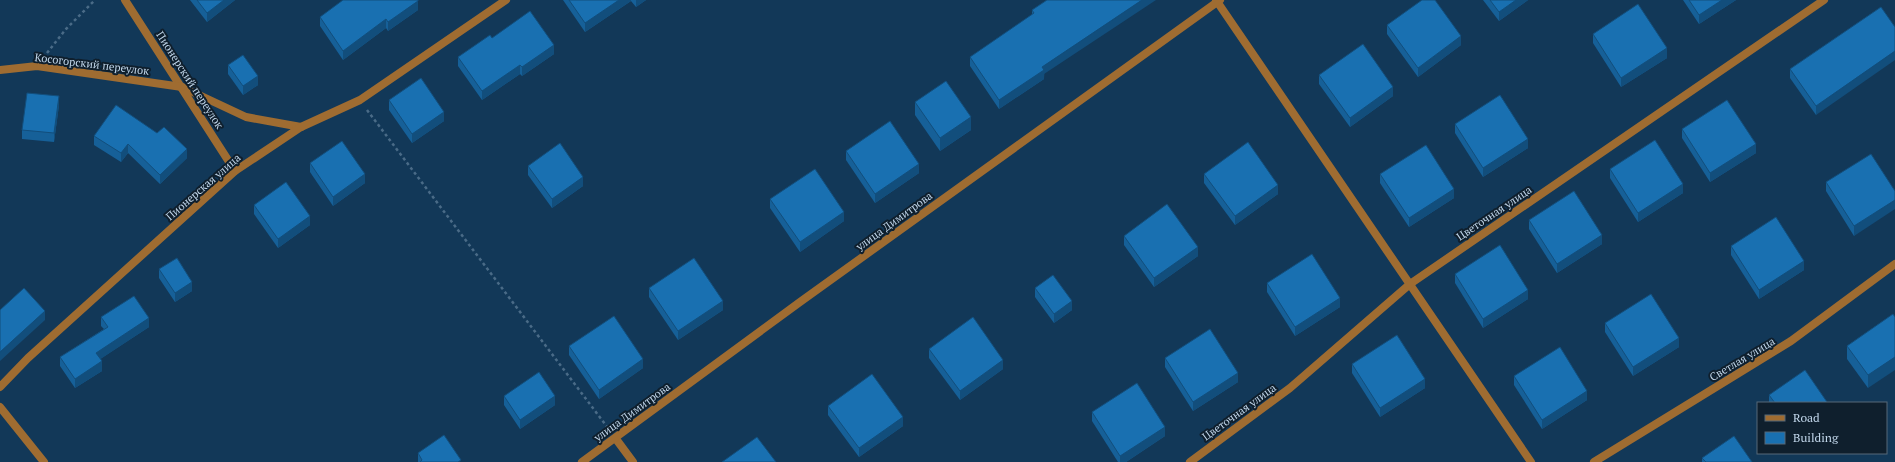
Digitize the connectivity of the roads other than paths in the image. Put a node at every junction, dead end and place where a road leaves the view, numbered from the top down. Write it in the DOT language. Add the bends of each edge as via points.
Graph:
graph roads {
  1 [pos="125,0"];
  2 [pos="506,0"];
  3 [pos="1824,0"];
  4 [pos="1218,1"];
  5 [pos="0,70"];
  6 [pos="182,87"];
  7 [pos="301,127"];
  8 [pos="235,171"];
  9 [pos="1895,264"];
  10 [pos="1410,284"];
  11 [pos="0,387"];
  12 [pos="0,407"];
  13 [pos="616,438"];
  14 [pos="44,462"];
  15 [pos="582,462"];
  16 [pos="633,462"];
  17 [pos="1190,462"];
  18 [pos="1531,462"];
  19 [pos="1594,462"];
  1 -- 6 [label="street, Пионерский переулок"];
  2 -- 7 [label="street, Пионерская улица" via="360,100"];
  3 -- 10 [label="street, Цветочная улица"];
  4 -- 10 [label="street"];
  4 -- 13 [label="street, улица Димитрова"];
  5 -- 6 [label="street, Косогорский переулок" via="37,66"];
  6 -- 7 [label="street" via="246,117"];
  6 -- 8 [label="street, Пионерский переулок"];
  7 -- 8 [label="street, Пионерская улица"];
  8 -- 11 [label="street, Пионерская улица" via="28,358"];
  9 -- 19 [label="street, Светлая улица" via="1791,341"];
  10 -- 17 [label="street, Цветочная улица" via="1290,388"];
  10 -- 18 [label="street"];
  12 -- 14 [label="street"];
  13 -- 15 [label="street, улица Димитрова"];
  13 -- 16 [label="street"];
}
